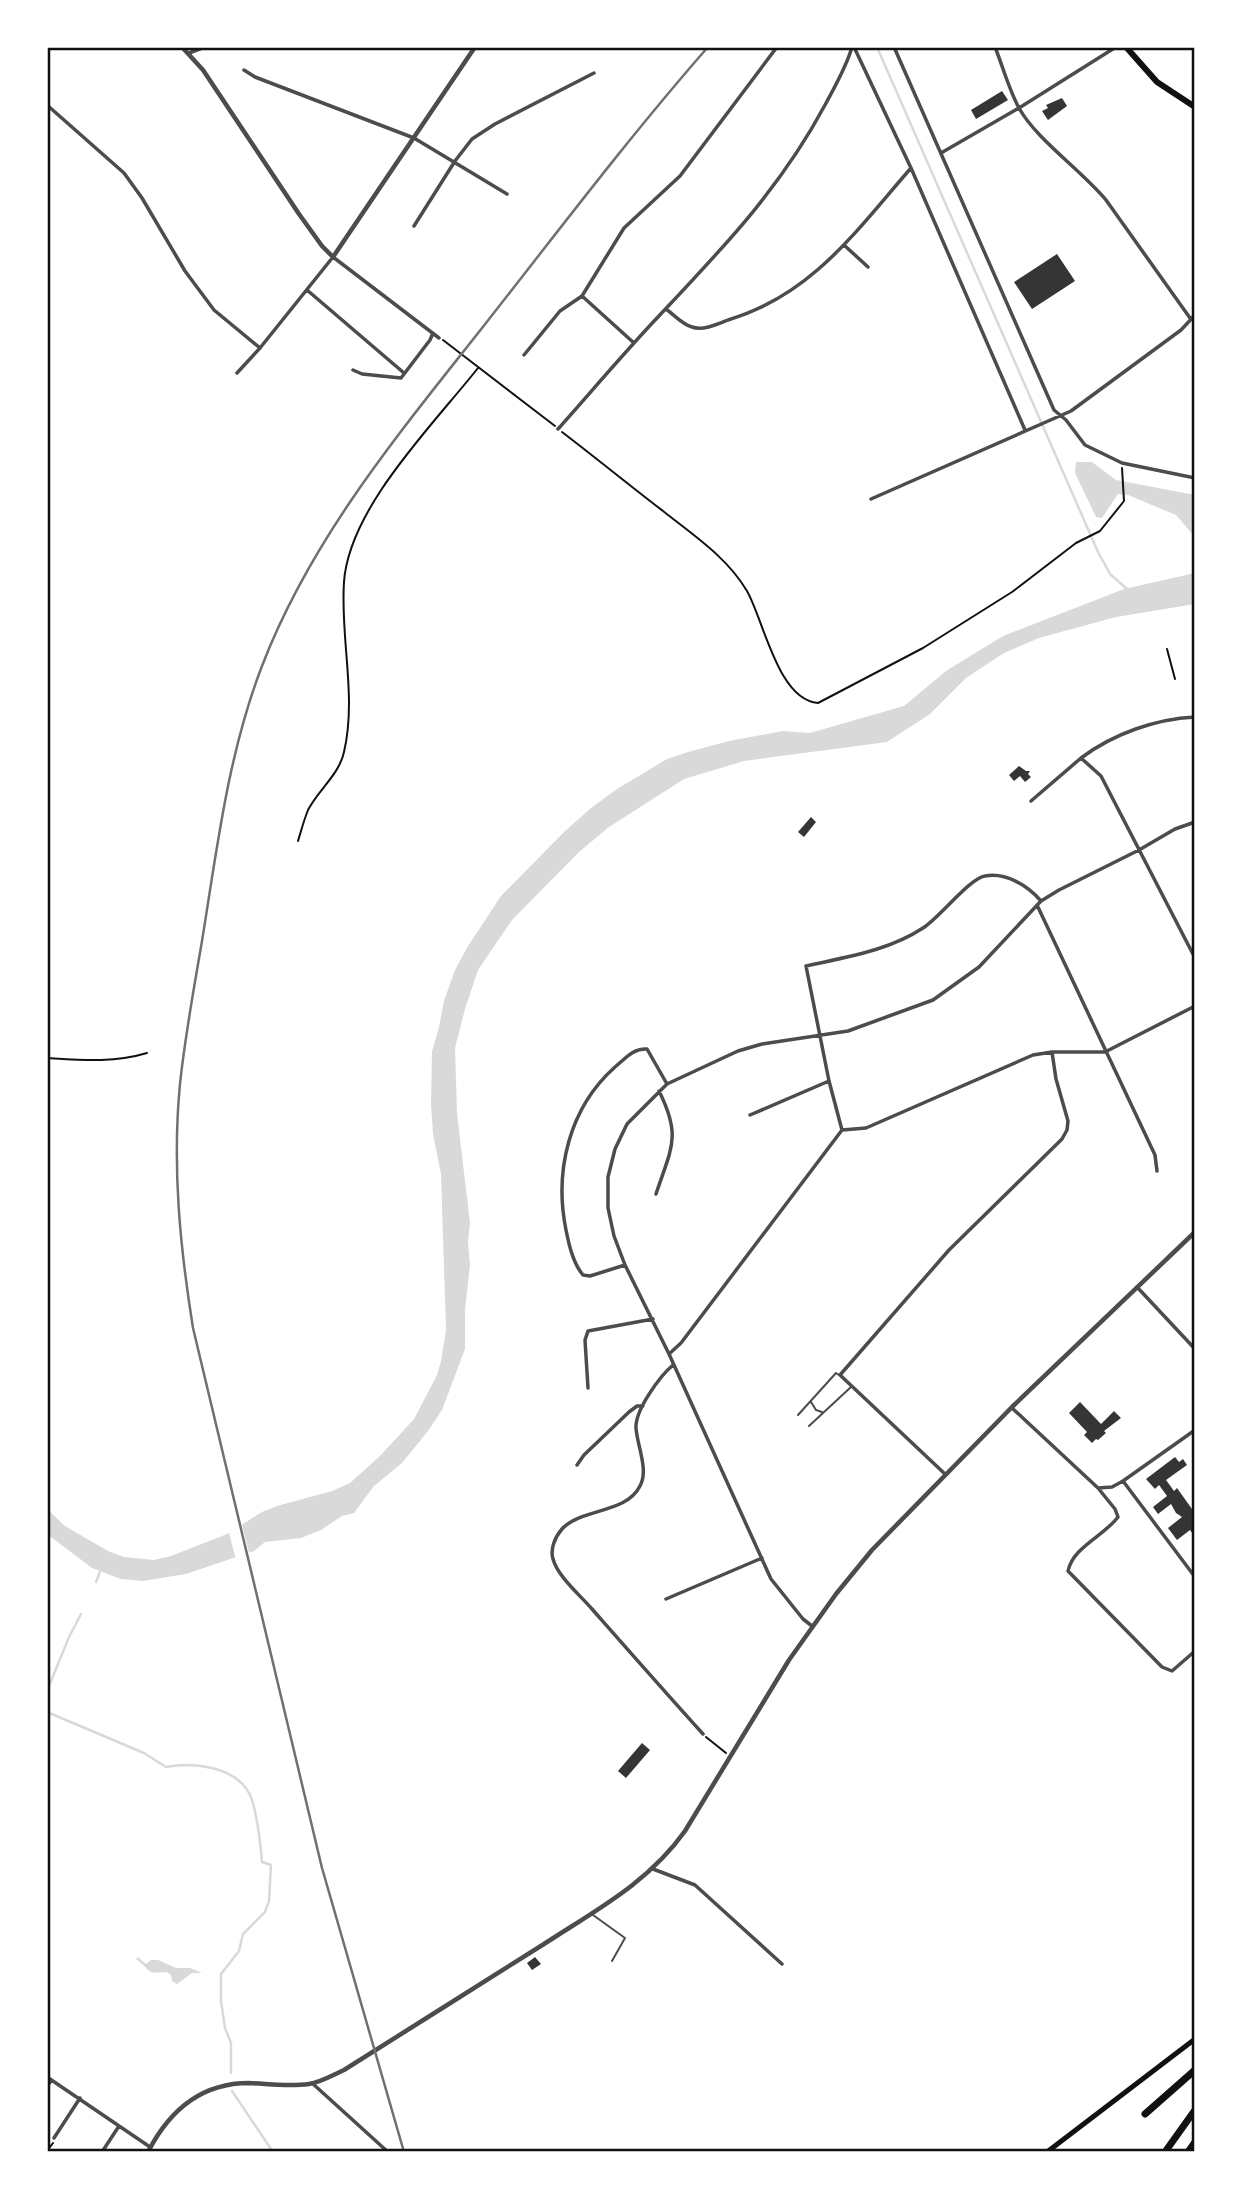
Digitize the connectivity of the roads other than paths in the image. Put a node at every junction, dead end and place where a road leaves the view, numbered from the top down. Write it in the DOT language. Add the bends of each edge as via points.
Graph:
graph roads {
  1 [pos="182,47"];
  2 [pos="205,47"];
  3 [pos="475,47"];
  4 [pos="777,47"];
  5 [pos="853,47"];
  6 [pos="894,47"];
  7 [pos="995,47"];
  8 [pos="1116,47"];
  9 [pos="1126,47"];
  10 [pos="189,54"];
  11 [pos="244,69"];
  12 [pos="593,73"];
  13 [pos="47,105"];
  14 [pos="1195,107"];
  15 [pos="1019,108"];
  16 [pos="414,138"];
  17 [pos="940,154"];
  18 [pos="454,162"];
  19 [pos="911,168"];
  20 [pos="508,194"];
  21 [pos="414,226"];
  22 [pos="844,245"];
  23 [pos="333,257"];
  24 [pos="868,267"];
  25 [pos="307,290"];
  26 [pos="582,296"];
  27 [pos="666,309"];
  28 [pos="1192,317"];
  29 [pos="433,333"];
  30 [pos="439,338"];
  31 [pos="634,343"];
  32 [pos="260,348"];
  33 [pos="524,355"];
  34 [pos="352,370"];
  35 [pos="237,373"];
  36 [pos="404,373"];
  37 [pos="1060,416"];
  38 [pos="558,429"];
  39 [pos="1026,430"];
  40 [pos="1195,478"];
  41 [pos="871,499"];
  42 [pos="1195,717"];
  43 [pos="1082,758"];
  44 [pos="1031,801"];
  45 [pos="1195,822"];
  46 [pos="1139,850"];
  47 [pos="1041,901"];
  48 [pos="1037,905"];
  49 [pos="1195,958"];
  50 [pos="1195,1006"];
  51 [pos="821,1036"];
  52 [pos="1052,1052"];
  53 [pos="1105,1052"];
  54 [pos="829,1081"];
  55 [pos="667,1084"];
  56 [pos="659,1091"];
  57 [pos="750,1115"];
  58 [pos="842,1130"];
  59 [pos="1157,1171"];
  60 [pos="656,1194"];
  61 [pos="1195,1232"];
  62 [pos="625,1265"];
  63 [pos="1137,1287"];
  64 [pos="653,1319"];
  65 [pos="1195,1349"];
  66 [pos="669,1354"];
  67 [pos="673,1365"];
  68 [pos="840,1375"];
  69 [pos="852,1386"];
  70 [pos="588,1388"];
  71 [pos="811,1401"];
  72 [pos="643,1406"];
  73 [pos="1012,1407"];
  74 [pos="822,1413"];
  75 [pos="798,1415"];
  76 [pos="809,1426"];
  77 [pos="1195,1430"];
  78 [pos="577,1465"];
  79 [pos="945,1474"];
  80 [pos="1123,1481"];
  81 [pos="1098,1488"];
  82 [pos="762,1558"];
  83 [pos="1195,1577"];
  84 [pos="666,1599"];
  85 [pos="812,1626"];
  86 [pos="1195,1651"];
  87 [pos="702,1734"];
  88 [pos="653,1870"];
  89 [pos="592,1914"];
  90 [pos="612,1961"];
  91 [pos="782,1964"];
  92 [pos="1195,2039"];
  93 [pos="1195,2070"];
  94 [pos="50,2078"];
  95 [pos="312,2083"];
  96 [pos="47,2086"];
  97 [pos="80,2098"];
  98 [pos="1195,2110"];
  99 [pos="1145,2114"];
  100 [pos="119,2126"];
  101 [pos="54,2138"];
  102 [pos="1195,2142"];
  103 [pos="149,2149"];
  104 [pos="102,2152"];
  105 [pos="388,2152"];
  106 [pos="1048,2152"];
  107 [pos="1165,2152"];
  108 [pos="1188,2152"];
  1 -- 10 [label="street"];
  2 -- 10 [label="street"];
  3 -- 16 [label="street"];
  4 -- 26 [label="street" via="680,176 624,228"];
  5 -- 19 [label="street"];
  5 -- 27 [label="street" via="816,121 779,180"];
  6 -- 17 [label="street"];
  7 -- 15 [label="street"];
  8 -- 15 [label="street"];
  9 -- 14 [label="main road" via="1157,82"];
  10 -- 23 [label="street"];
  11 -- 16 [label="street"];
  12 -- 18 [label="street" via="495,124 472,139"];
  13 -- 32 [label="street" via="124,173 214,310"];
  15 -- 17 [label="street"];
  15 -- 28 [label="street" via="1032,127 1099,192"];
  16 -- 18 [label="street"];
  16 -- 23 [label="street"];
  17 -- 37 [label="street" via="1052,407"];
  18 -- 20 [label="street"];
  18 -- 21 [label="street"];
  19 -- 22 [label="street"];
  19 -- 39 [label="street"];
  22 -- 24 [label="street"];
  22 -- 27 [label="street" via="802,285 754,313 705,328 691,327"];
  23 -- 25 [label="street"];
  23 -- 29 [label="street"];
  25 -- 32 [label="street"];
  25 -- 36 [label="street"];
  26 -- 31 [label="street"];
  26 -- 33 [label="street" via="560,311"];
  27 -- 31 [label="street"];
  28 -- 37 [label="street" via="1181,330"];
  29 -- 30 [label="street"];
  29 -- 36 [label="street"];
  31 -- 38 [label="street"];
  32 -- 35 [label="street"];
  34 -- 36 [label="street" via="401,378"];
  37 -- 39 [label="street"];
  37 -- 40 [label="street" via="1085,445 1122,464"];
  39 -- 41 [label="street"];
  42 -- 43 [label="street" via="1135,729"];
  43 -- 44 [label="street"];
  43 -- 46 [label="street" via="1107,785"];
  45 -- 46 [label="street"];
  46 -- 47 [label="street"];
  46 -- 49 [label="street"];
  47 -- 48 [label="street"];
  47 -- 51 [label="street" via="1029,887 986,875 969,885 942,914 907,937 872,951 806,966"];
  48 -- 51 [label="street" via="979,967 946,993 904,1013"];
  48 -- 53 [label="street"];
  50 -- 53 [label="street"];
  51 -- 54 [label="street"];
  51 -- 55 [label="street" via="738,1051"];
  52 -- 53 [label="street"];
  52 -- 58 [label="street" via="1033,1055 866,1128"];
  52 -- 68 [label="street" via="1068,1121 1062,1139 949,1251"];
  53 -- 59 [label="street" via="1155,1155"];
  54 -- 57 [label="street"];
  54 -- 58 [label="street"];
  55 -- 56 [label="street"];
  55 -- 62 [label="street" via="646,1049 636,1050 592,1093 567,1142 561,1192 578,1269 590,1276"];
  56 -- 60 [label="street" via="671,1117 673,1135"];
  56 -- 62 [label="street" via="627,1124 608,1177 608,1208"];
  58 -- 66 [label="street"];
  61 -- 63 [label="street"];
  62 -- 64 [label="street"];
  63 -- 65 [label="street"];
  63 -- 73 [label="street"];
  64 -- 66 [label="street"];
  64 -- 70 [label="street" via="589,1331 585,1340"];
  66 -- 67 [label="street"];
  67 -- 72 [label="street"];
  67 -- 82 [label="street"];
  68 -- 69 [label="street"];
  68 -- 71 [label="lane" via="836,1373"];
  69 -- 74 [label="lane"];
  69 -- 79 [label="street"];
  71 -- 74 [label="lane"];
  71 -- 75 [label="lane"];
  72 -- 78 [label="street" via="629,1412"];
  72 -- 87 [label="street" via="636,1427 641,1486 628,1499 567,1524 555,1540 552,1557 557,1569"];
  73 -- 79 [label="street"];
  73 -- 81 [label="street"];
  74 -- 76 [label="lane"];
  77 -- 80 [label="street"];
  79 -- 85 [label="street" via="872,1550"];
  80 -- 81 [label="street"];
  80 -- 83 [label="street"];
  81 -- 86 [label="street" via="1118,1517 1070,1560 1068,1571 1162,1667 1172,1671"];
  82 -- 84 [label="street"];
  82 -- 85 [label="street" via="777,1589"];
  85 -- 88 [label="street" via="685,1831"];
  88 -- 89 [label="street"];
  88 -- 91 [label="street" via="695,1885"];
  89 -- 90 [label="lane" via="625,1938"];
  89 -- 95 [label="street" via="344,2070"];
  92 -- 106 [label="main road"];
  93 -- 99 [label="highway"];
  94 -- 96 [label="street"];
  94 -- 97 [label="street"];
  95 -- 103 [label="street" via="247,2083 207,2091 191,2098 172,2116"];
  95 -- 105 [label="street"];
  97 -- 100 [label="street"];
  97 -- 101 [label="street"];
  98 -- 107 [label="highway"];
  100 -- 103 [label="street"];
  100 -- 104 [label="street"];
  102 -- 108 [label="highway"];
}
